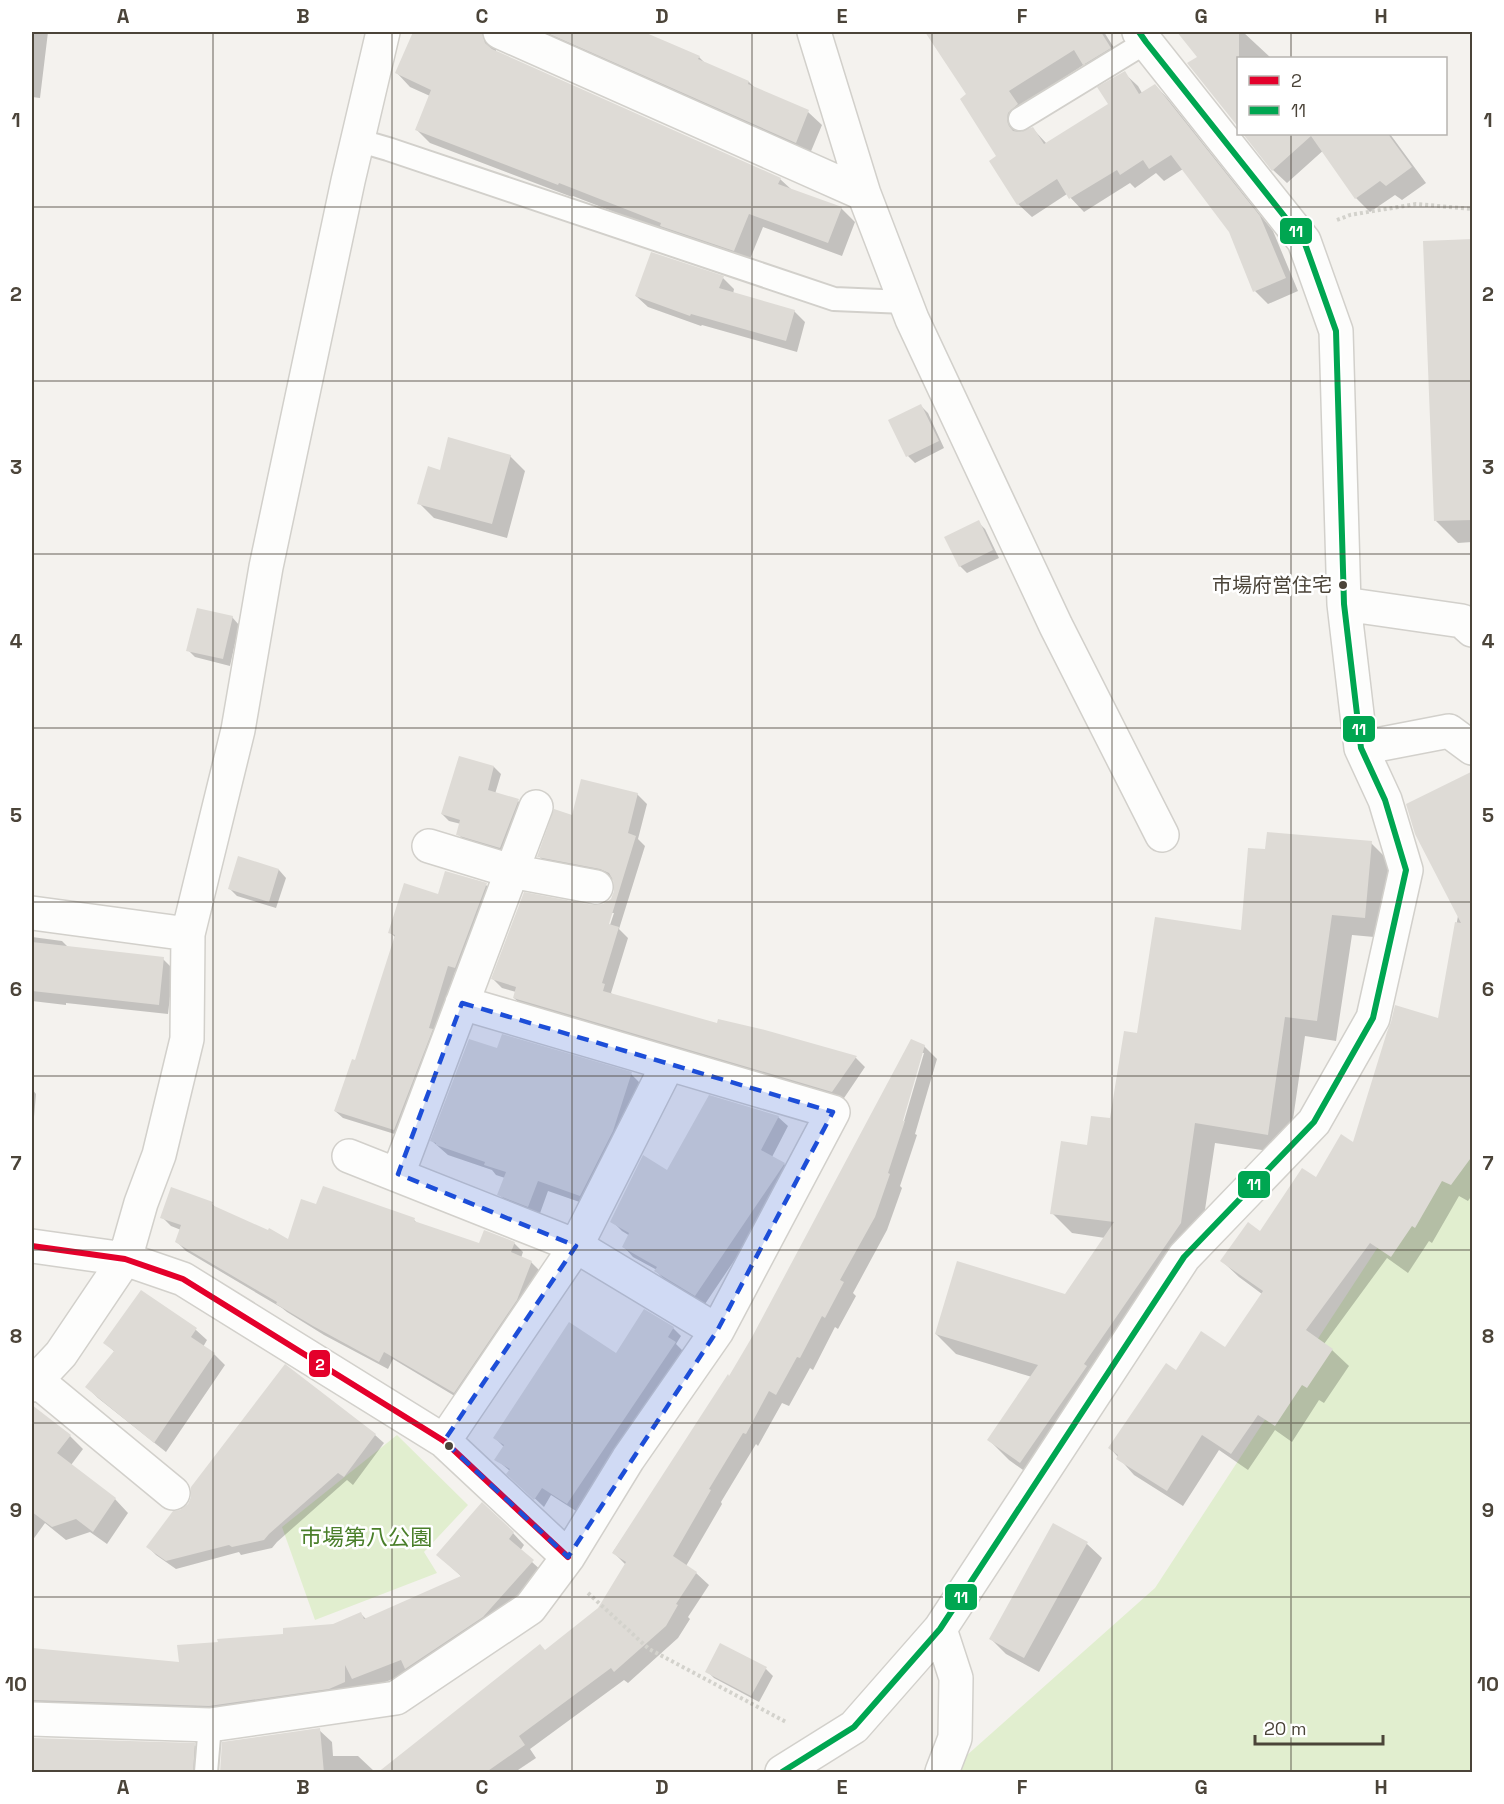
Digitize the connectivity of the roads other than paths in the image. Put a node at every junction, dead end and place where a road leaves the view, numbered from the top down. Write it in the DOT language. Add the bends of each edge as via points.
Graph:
graph roads {
  1 [pos="383,32"];
  2 [pos="500,32"];
  3 [pos="814,32"];
  4 [pos="1143,37"];
  5 [pos="1020,119"];
  6 [pos="357,140"];
  7 [pos="864,194"];
  8 [pos="905,302"];
  9 [pos="1344,604"];
  10 [pos="1473,630"];
  11 [pos="1361,747"];
  12 [pos="1473,748"];
  13 [pos="536,807"];
  14 [pos="1162,835"];
  15 [pos="429,846"];
  16 [pos="511,871"];
  17 [pos="596,887"];
  18 [pos="32,913"];
  19 [pos="188,934"];
  20 [pos="462,1002"];
  21 [pos="668,1064"];
  22 [pos="349,1156"];
  23 [pos="398,1174"];
  24 [pos="32,1246"];
  25 [pos="576,1246"];
  26 [pos="125,1259"];
  27 [pos="717,1331"];
  28 [pos="34,1383"];
  29 [pos="444,1441"];
  30 [pos="172,1493"];
  31 [pos="568,1557"];
  32 [pos="940,1629"];
  33 [pos="32,1719"];
  34 [pos="210,1725"];
  35 [pos="206,1773"];
  36 [pos="782,1773"];
  37 [pos="942,1773"];
  1 -- 6 [label="street"];
  2 -- 7 [label="street"];
  3 -- 7 [label="street"];
  4 -- 5 [label="lane"];
  4 -- 9 [label="street" via="1304,241 1336,331"];
  6 -- 8 [label="lane" via="834,299"];
  6 -- 19 [label="street" via="266,567 238,730"];
  7 -- 8 [label="street"];
  8 -- 14 [label="street" via="1056,626"];
  9 -- 10 [label="street" via="1462,621"];
  9 -- 11 [label="street"];
  11 -- 12 [label="street" via="1449,730"];
  11 -- 32 [label="street" via="1385,800 1406,870 1373,1018 1314,1122 1185,1257"];
  13 -- 16 [label="street"];
  15 -- 16 [label="street"];
  16 -- 17 [label="street"];
  16 -- 20 [label="street"];
  18 -- 19 [label="street"];
  19 -- 26 [label="street" via="187,1039 159,1155"];
  20 -- 21 [label="street"];
  20 -- 23 [label="street"];
  21 -- 25 [label="street"];
  21 -- 27 [label="street" via="834,1112"];
  22 -- 23 [label="street"];
  23 -- 25 [label="street"];
  24 -- 26 [label="street"];
  25 -- 27 [label="street"];
  25 -- 29 [label="street"];
  26 -- 28 [label="street" via="61,1354"];
  26 -- 29 [label="street" via="183,1279"];
  27 -- 31 [label="street" via="628,1459"];
  28 -- 30 [label="street"];
  29 -- 31 [label="street"];
  31 -- 34 [label="street" via="530,1608 396,1698"];
  32 -- 36 [label="street" via="854,1727"];
  32 -- 37 [label="street" via="956,1678 955,1738"];
  33 -- 34 [label="street"];
  34 -- 35 [label="lane"];
}
